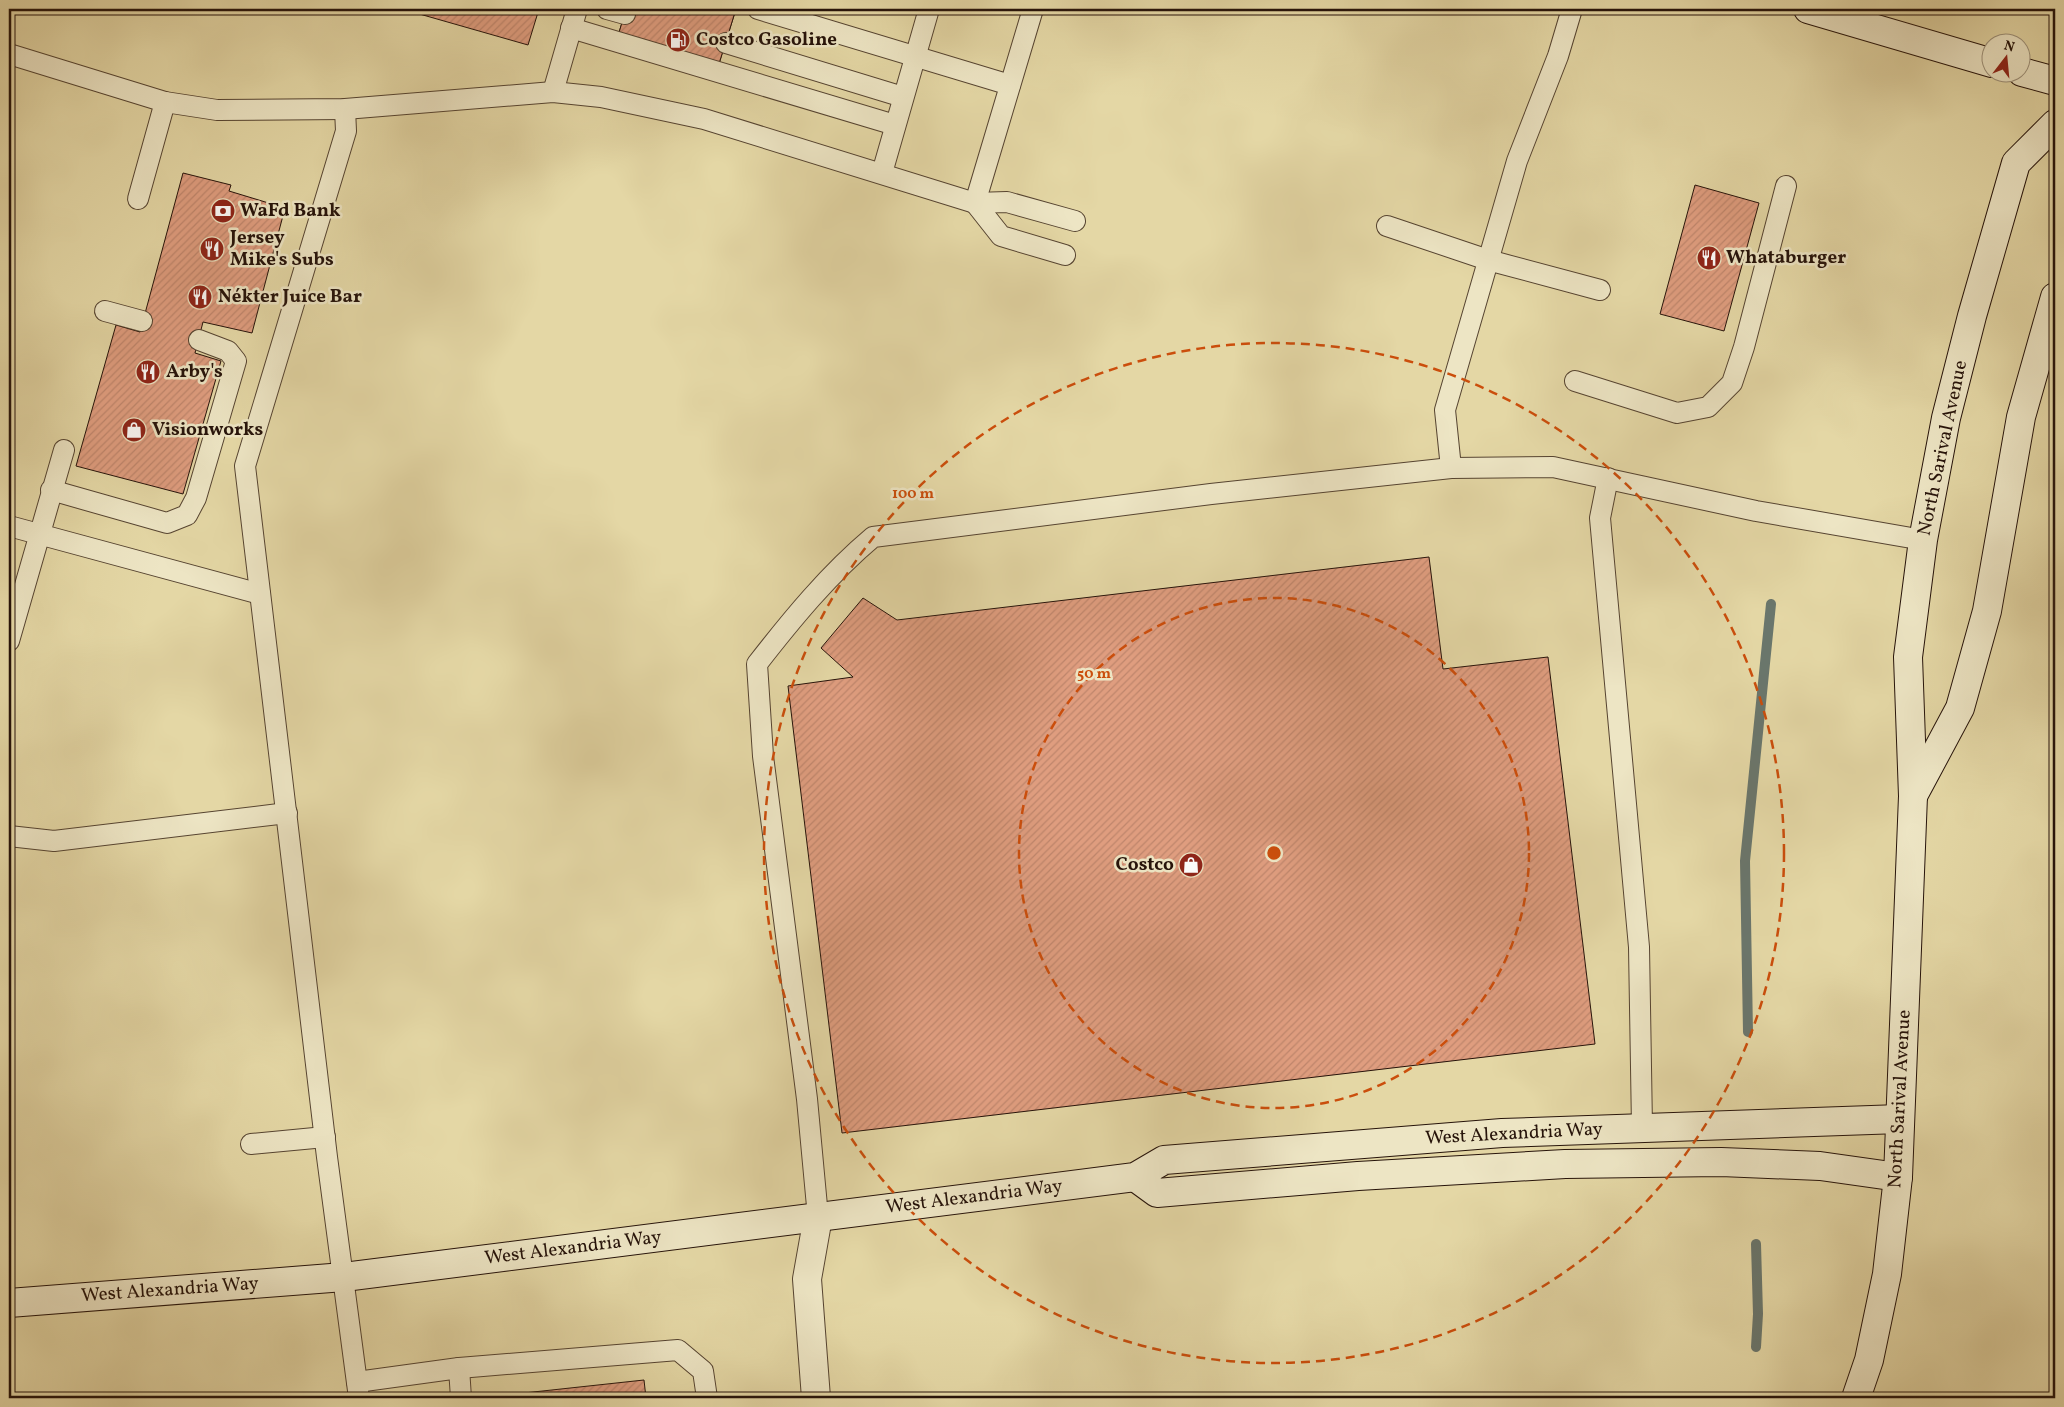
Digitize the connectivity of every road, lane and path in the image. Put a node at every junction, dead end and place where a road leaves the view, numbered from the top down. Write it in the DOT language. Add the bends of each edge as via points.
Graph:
graph roads {
  1 [pos="577,9"];
  2 [pos="758,9"];
  3 [pos="929,9"];
  4 [pos="1033,9"];
  5 [pos="1572,9"];
  6 [pos="1808,9"];
  7 [pos="571,28"];
  8 [pos="726,43"];
  9 [pos="9,54"];
  10 [pos="915,58"];
  11 [pos="1982,60"];
  12 [pos="2032,75"];
  13 [pos="2055,81"];
  14 [pos="1010,85"];
  15 [pos="553,92"];
  16 [pos="903,97"];
  17 [pos="165,102"];
  18 [pos="345,109"];
  19 [pos="2055,124"];
  20 [pos="895,125"];
  21 [pos="882,173"];
  22 [pos="1786,186"];
  23 [pos="138,199"];
  24 [pos="974,203"];
  25 [pos="1075,220"];
  26 [pos="1387,226"];
  27 [pos="1064,254"];
  28 [pos="1488,260"];
  29 [pos="1600,290"];
  30 [pos="2055,297"];
  31 [pos="105,311"];
  32 [pos="142,321"];
  33 [pos="199,340"];
  34 [pos="1575,381"];
  35 [pos="64,450"];
  36 [pos="1451,468"];
  37 [pos="1608,478"];
  38 [pos="51,490"];
  39 [pos="9,526"];
  40 [pos="38,534"];
  41 [pos="1923,540"];
  42 [pos="260,594"];
  43 [pos="9,641"];
  44 [pos="1914,796"];
  45 [pos="287,813"];
  46 [pos="9,836"];
  47 [pos="1900,1119"];
  48 [pos="1642,1126"];
  49 [pos="325,1137"];
  50 [pos="251,1144"];
  51 [pos="1135,1177"];
  52 [pos="1898,1177"];
  53 [pos="818,1217"];
  54 [pos="344,1277"];
  55 [pos="9,1303"];
  56 [pos="459,1368"];
  57 [pos="358,1390"];
  58 [pos="461,1398"];
  59 [pos="706,1398"];
  60 [pos="816,1398"];
  61 [pos="1856,1398"];
  1 -- 7 [label="lane"];
  2 -- 10 [label="lane"];
  3 -- 10 [label="lane"];
  4 -- 14 [label="lane"];
  5 -- 28 [label="lane" via="1558,56 1517,161"];
  6 -- 11 [label="street"];
  7 -- 15 [label="lane"];
  7 -- 20 [label="lane"];
  8 -- 16 [label="lane"];
  9 -- 17 [label="lane"];
  10 -- 14 [label="lane"];
  10 -- 16 [label="lane"];
  12 -- 13 [label="street"];
  14 -- 24 [label="lane"];
  15 -- 18 [label="lane"];
  15 -- 21 [label="lane" via="601,97 704,119"];
  16 -- 20 [label="lane"];
  17 -- 18 [label="lane" via="217,110"];
  17 -- 23 [label="lane"];
  18 -- 42 [label="lane" via="346,131 245,466"];
  19 -- 41 [label="street, North Sarival Avenue" via="2016,163 1946,418"];
  20 -- 21 [label="lane"];
  21 -- 24 [label="lane"];
  22 -- 34 [label="lane" via="1732,383 1708,407 1677,413"];
  24 -- 25 [label="lane" via="1007,202"];
  24 -- 27 [label="lane" via="1001,236"];
  26 -- 28 [label="lane"];
  28 -- 29 [label="lane"];
  28 -- 36 [label="lane" via="1445,410"];
  30 -- 44 [label="street, North Sarival Avenue" via="2021,417 1987,611 1960,708"];
  31 -- 32 [label="lane"];
  33 -- 38 [label="lane" via="228,351 236,362 196,498 187,515 167,523"];
  35 -- 38 [label="lane"];
  36 -- 37 [label="lane" via="1553,468"];
  36 -- 53 [label="lane" via="1201,495 873,537 848,558 781,633 757,664 763,756"];
  37 -- 41 [label="lane" via="1756,511"];
  37 -- 48 [label="lane" via="1600,518 1639,947"];
  38 -- 40 [label="lane"];
  39 -- 40 [label="lane"];
  40 -- 42 [label="lane"];
  40 -- 43 [label="lane"];
  41 -- 44 [label="street, North Sarival Avenue" via="1908,657"];
  42 -- 45 [label="lane"];
  44 -- 47 [label="street, North Sarival Avenue"];
  45 -- 46 [label="lane" via="54,841"];
  45 -- 49 [label="lane"];
  47 -- 48 [label="street, West Alexandria Way"];
  47 -- 52 [label="street, North Sarival Avenue"];
  48 -- 51 [label="street, West Alexandria Way" via="1502,1133 1164,1160"];
  49 -- 50 [label="lane"];
  49 -- 54 [label="lane"];
  51 -- 52 [label="street, West Alexandria Way" via="1157,1193 1358,1176 1565,1164 1820,1166"];
  51 -- 53 [label="street, West Alexandria Way"];
  52 -- 61 [label="street, North Sarival Avenue" via="1888,1274 1869,1360"];
  53 -- 54 [label="street, West Alexandria Way"];
  53 -- 60 [label="street" via="807,1280"];
  54 -- 55 [label="street, West Alexandria Way"];
  54 -- 57 [label="lane"];
  56 -- 57 [label="lane"];
  56 -- 58 [label="lane"];
  56 -- 59 [label="lane" via="678,1350 703,1371"];
}
